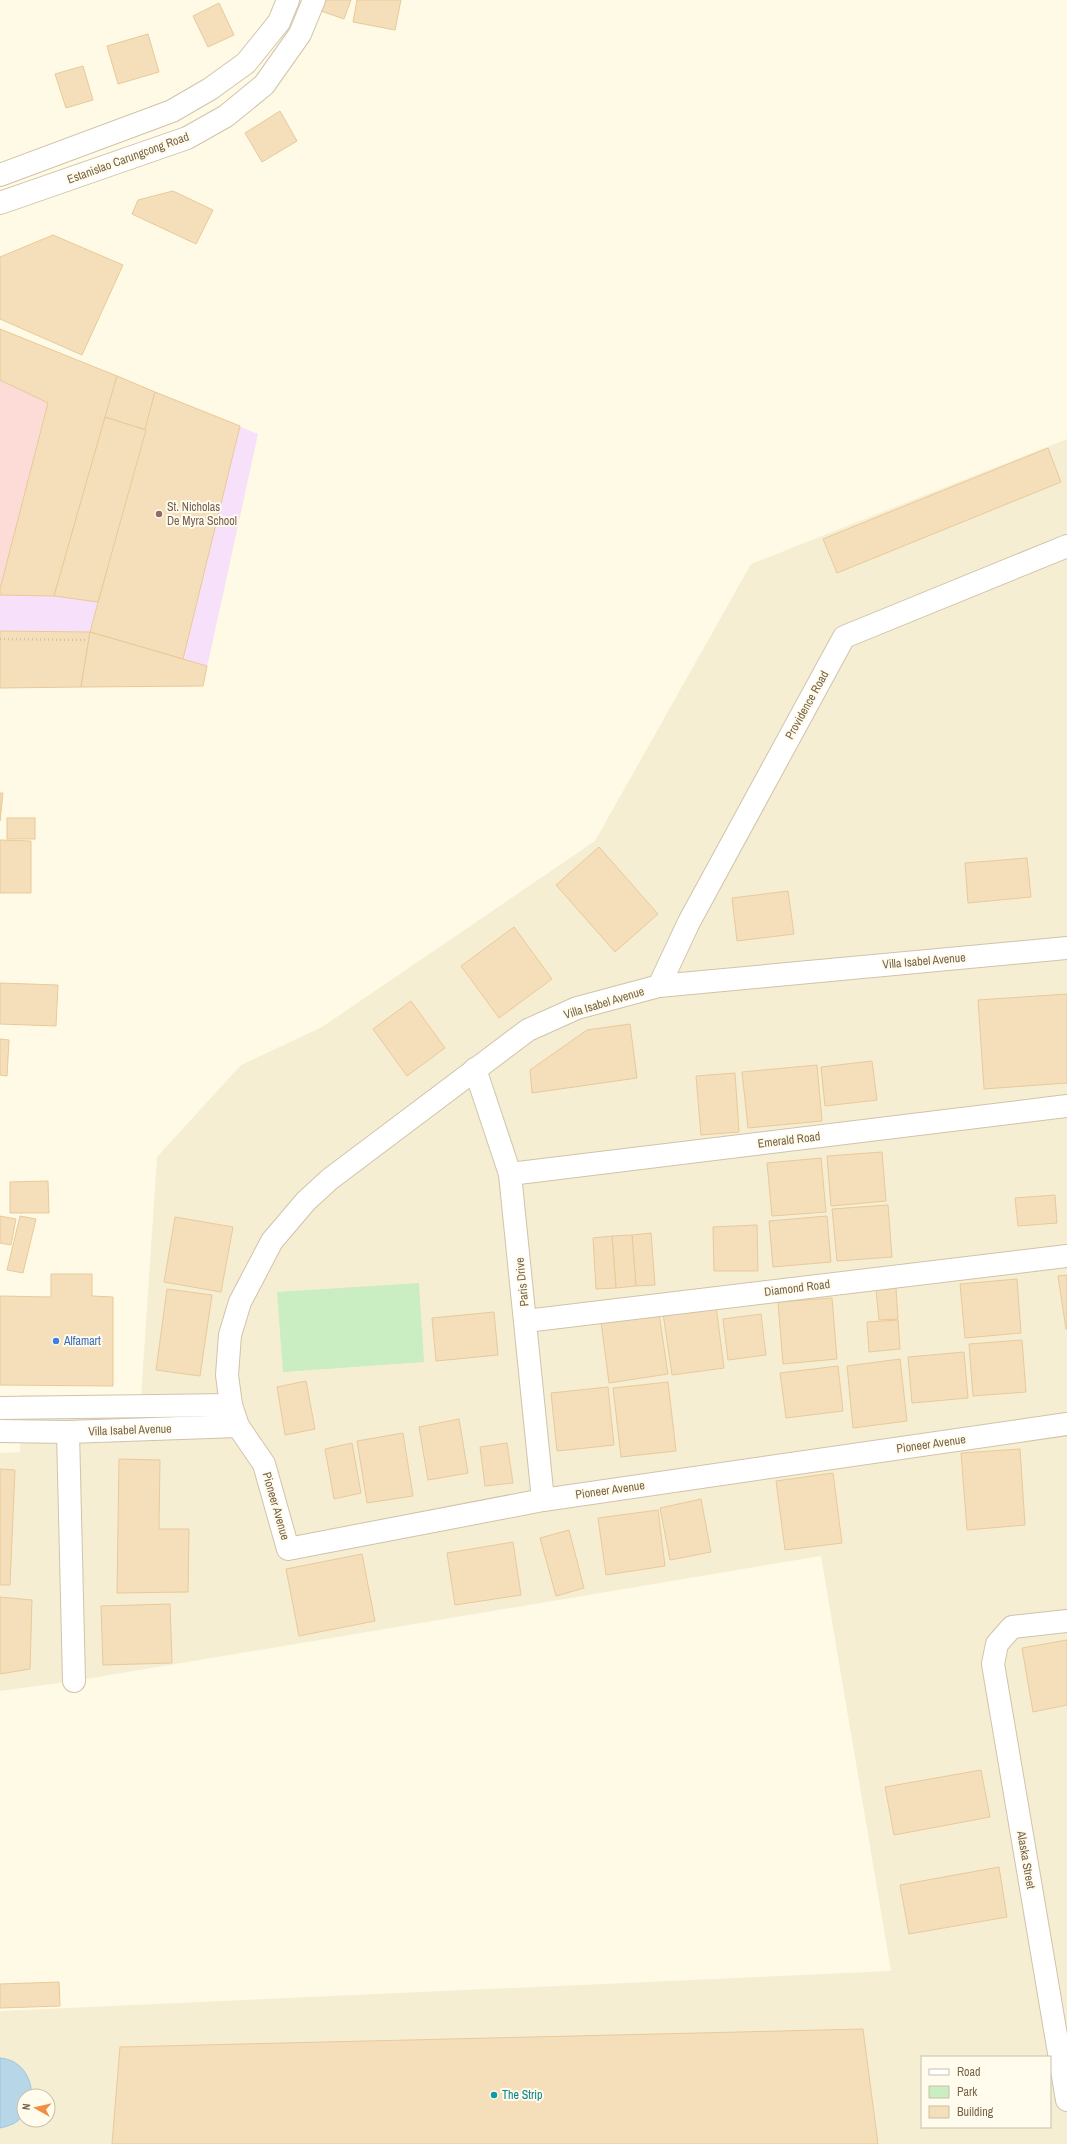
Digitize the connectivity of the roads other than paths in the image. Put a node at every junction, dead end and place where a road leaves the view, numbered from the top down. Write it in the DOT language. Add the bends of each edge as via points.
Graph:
graph roads {
  1 [pos="288,0"];
  2 [pos="314,0"];
  3 [pos="0,175"];
  4 [pos="0,203"];
  5 [pos="1067,546"];
  6 [pos="1067,948"];
  7 [pos="660,986"];
  8 [pos="475,1068"];
  9 [pos="1067,1106"];
  10 [pos="510,1174"];
  11 [pos="1067,1256"];
  12 [pos="526,1320"];
  13 [pos="231,1405"];
  14 [pos="0,1408"];
  15 [pos="1067,1424"];
  16 [pos="238,1426"];
  17 [pos="0,1431"];
  18 [pos="68,1432"];
  19 [pos="543,1500"];
  20 [pos="1067,1621"];
  21 [pos="74,1681"];
  22 [pos="1067,2100"];
  1 -- 3 [label="street" via="279,22 246,63 210,89 172,111"];
  2 -- 4 [label="street, Estanislao Carungcong Road" via="300,34 264,85 226,116 187,138"];
  5 -- 7 [label="street, Providence Road" via="844,637 689,922"];
  6 -- 7 [label="street, Villa Isabel Avenue"];
  7 -- 8 [label="street, Villa Isabel Avenue" via="577,1008 528,1030"];
  8 -- 10 [label="street, Paris Drive"];
  8 -- 13 [label="street, Villa Isabel Avenue" via="330,1179 287,1222 272,1241 240,1302 230,1335 227,1375"];
  9 -- 10 [label="street, Emerald Road"];
  10 -- 12 [label="street, Paris Drive"];
  11 -- 12 [label="street, Diamond Road"];
  12 -- 19 [label="street, Paris Drive"];
  13 -- 14 [label="street, Villa Isabel Avenue"];
  13 -- 16 [label="street, Villa Isabel Avenue"];
  15 -- 19 [label="street, Pioneer Avenue"];
  16 -- 18 [label="street, Villa Isabel Avenue"];
  16 -- 19 [label="street, Pioneer Avenue" via="264,1464 288,1549"];
  17 -- 18 [label="street, Villa Isabel Avenue"];
  18 -- 21 [label="street"];
  20 -- 22 [label="street, Alaska Street" via="1012,1627 997,1644 993,1664"];
}
